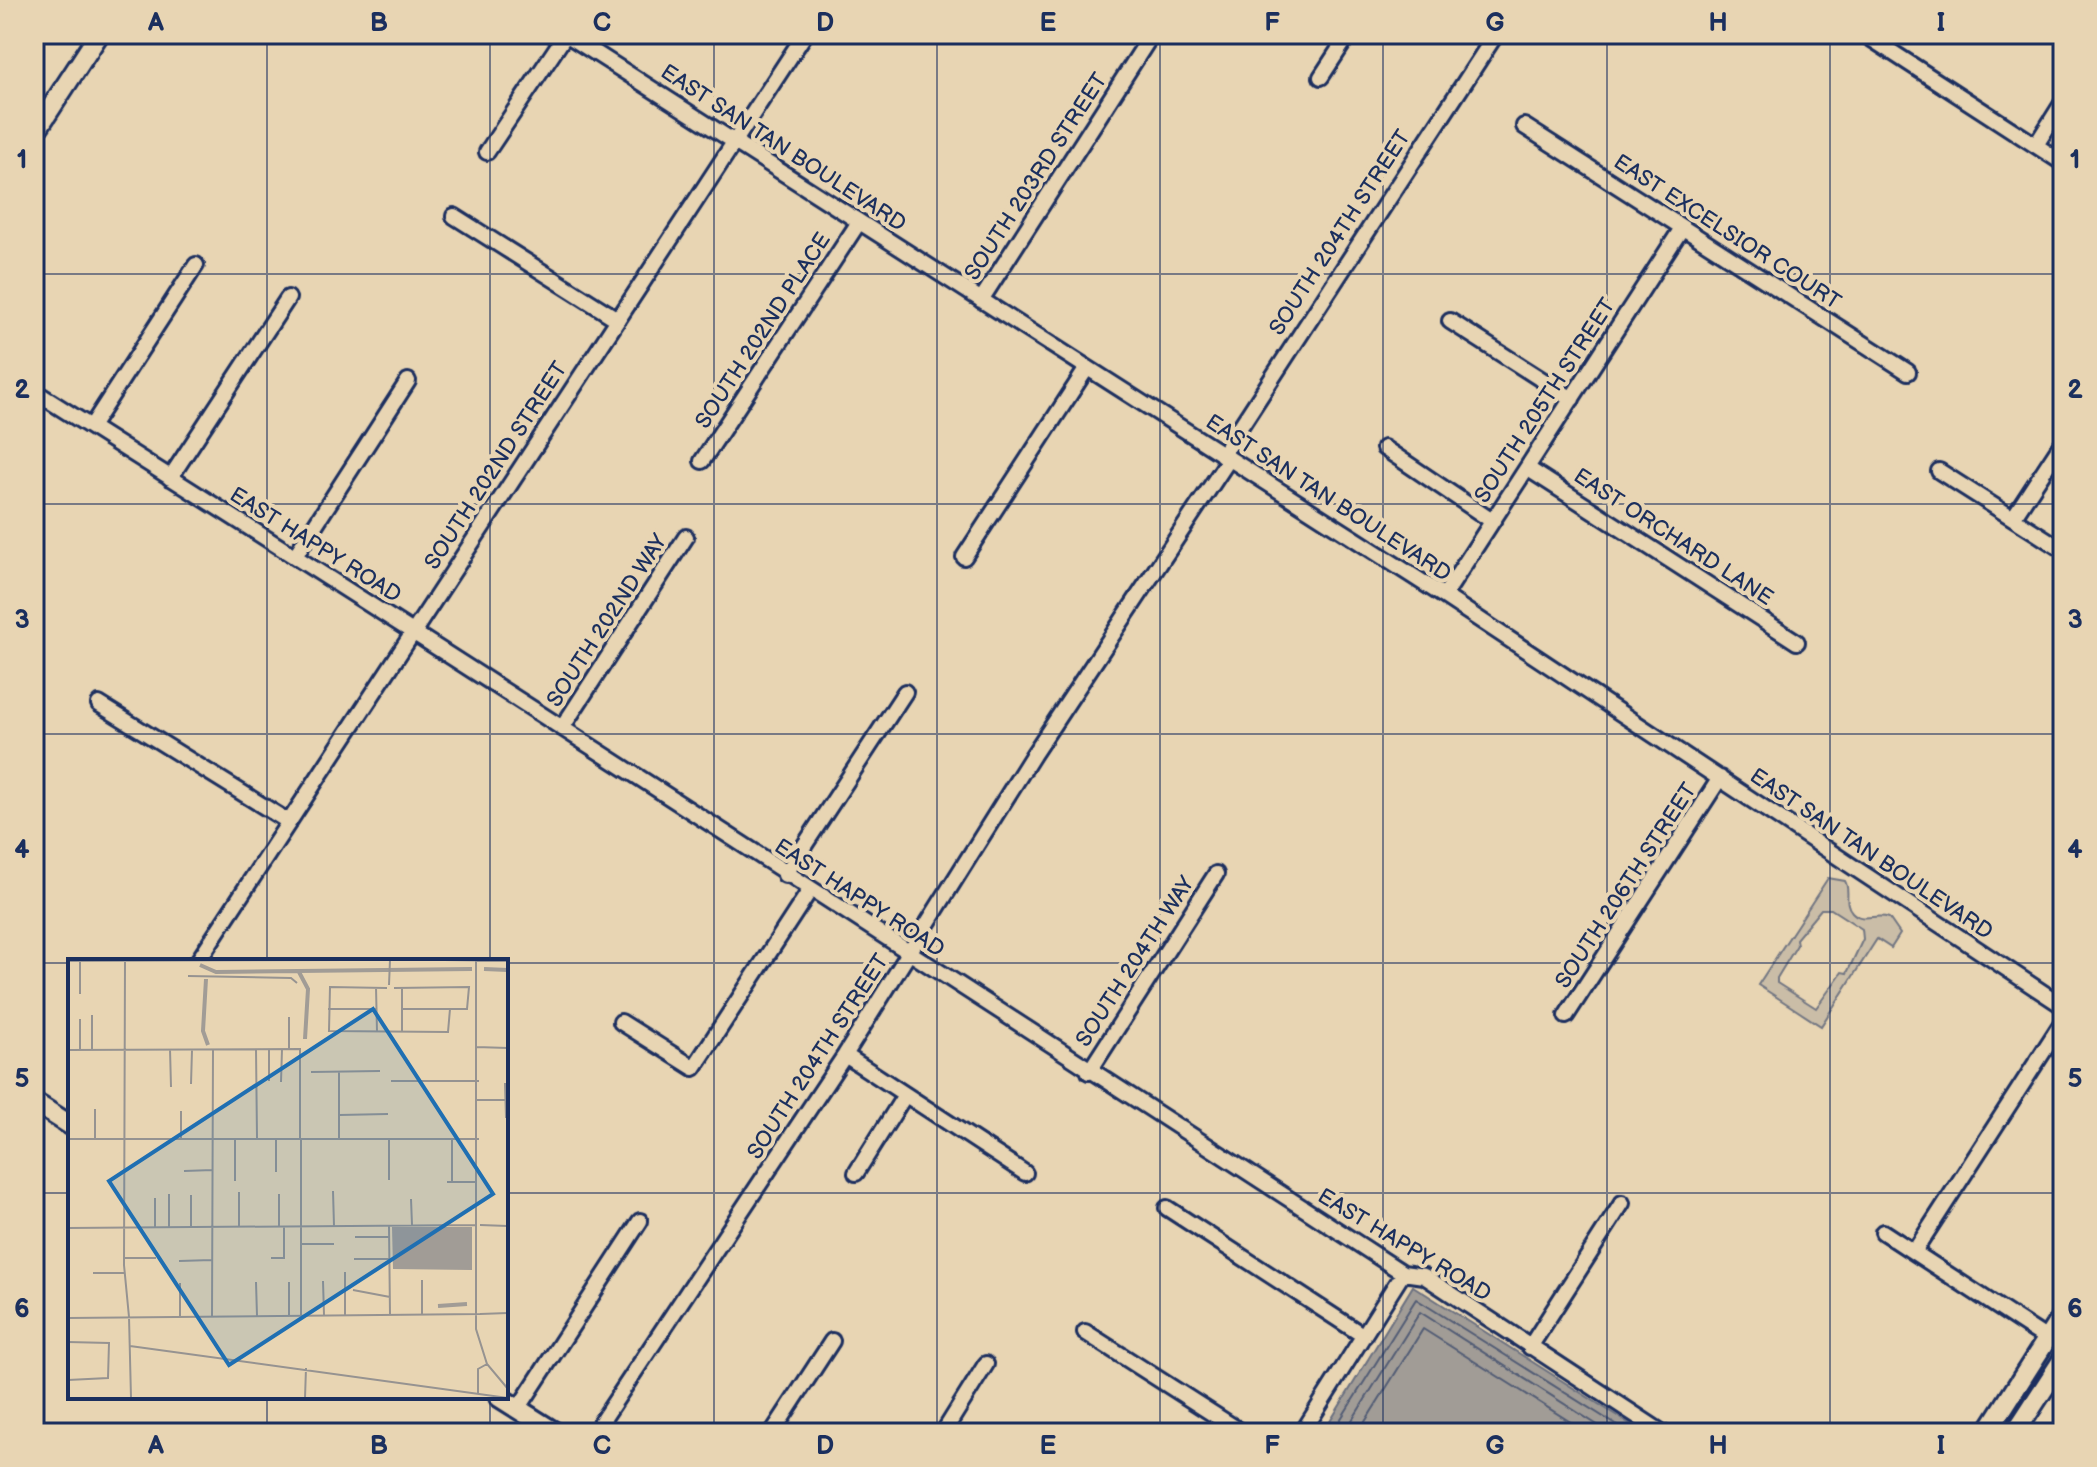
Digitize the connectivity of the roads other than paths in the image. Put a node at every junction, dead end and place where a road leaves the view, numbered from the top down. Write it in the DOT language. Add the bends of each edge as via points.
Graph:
graph roads {
  1 [pos="99,34"];
  2 [pos="566,34"];
  3 [pos="805,34"];
  4 [pos="1152,34"];
  5 [pos="1349,34"];
  6 [pos="1496,34"];
  7 [pos="1864,34"];
  8 [pos="1321,77"];
  9 [pos="2063,102"];
  10 [pos="1524,126"];
  11 [pos="34,134"];
  12 [pos="735,142"];
  13 [pos="2036,145"];
  14 [pos="487,152"];
  15 [pos="2063,163"];
  16 [pos="454,216"];
  17 [pos="859,222"];
  18 [pos="1682,228"];
  19 [pos="196,265"];
  20 [pos="288,298"];
  21 [pos="981,300"];
  22 [pos="617,319"];
  23 [pos="1450,321"];
  24 [pos="1087,368"];
  25 [pos="1908,372"];
  26 [pos="408,381"];
  27 [pos="34,391"];
  28 [pos="1572,399"];
  29 [pos="91,427"];
  30 [pos="2060,446"];
  31 [pos="1384,448"];
  32 [pos="1226,457"];
  33 [pos="702,461"];
  34 [pos="1527,468"];
  35 [pos="1939,471"];
  36 [pos="170,478"];
  37 [pos="2013,518"];
  38 [pos="1492,521"];
  39 [pos="686,537"];
  40 [pos="2063,550"];
  41 [pos="295,556"];
  42 [pos="964,557"];
  43 [pos="1444,596"];
  44 [pos="413,630"];
  45 [pos="1797,642"];
  46 [pos="905,692"];
  47 [pos="99,704"];
  48 [pos="562,728"];
  49 [pos="1720,778"];
  50 [pos="289,822"];
  51 [pos="1216,874"];
  52 [pos="785,875"];
  53 [pos="810,890"];
  54 [pos="909,954"];
  55 [pos="199,959"];
  56 [pos="2063,1006"];
  57 [pos="1566,1016"];
  58 [pos="2063,1021"];
  59 [pos="621,1022"];
  60 [pos="845,1055"];
  61 [pos="1089,1072"];
  62 [pos="905,1095"];
  63 [pos="34,1102"];
  64 [pos="68,1124"];
  65 [pos="856,1173"];
  66 [pos="1025,1173"];
  67 [pos="1622,1203"];
  68 [pos="1167,1208"];
  69 [pos="640,1221"];
  70 [pos="1883,1232"];
  71 [pos="1914,1252"];
  72 [pos="1403,1273"];
  73 [pos="2063,1314"];
  74 [pos="1085,1332"];
  75 [pos="1364,1336"];
  76 [pos="2047,1339"];
  77 [pos="832,1341"];
  78 [pos="1530,1347"];
  79 [pos="2063,1359"];
  80 [pos="986,1364"];
  81 [pos="502,1399"];
  82 [pos="518,1409"];
  83 [pos="556,1433"];
  84 [pos="594,1433"];
  85 [pos="772,1433"];
  86 [pos="943,1433"];
  87 [pos="1243,1433"];
  88 [pos="1302,1433"];
  89 [pos="1663,1433"];
  90 [pos="1987,1433"];
  91 [pos="2015,1433"];
  1 -- 11 [label="main road"];
  2 -- 12 [label="street, EAST SAN TAN BOULEVARD"];
  2 -- 14 [label="street"];
  3 -- 12 [label="street, SOUTH 202ND STREET"];
  4 -- 21 [label="street, SOUTH 203RD STREET"];
  5 -- 8 [label="street"];
  6 -- 32 [label="street, SOUTH 204TH STREET"];
  7 -- 13 [label="street"];
  9 -- 13 [label="street"];
  10 -- 18 [label="street, EAST EXCELSIOR COURT"];
  12 -- 17 [label="street, EAST SAN TAN BOULEVARD"];
  12 -- 22 [label="street, SOUTH 202ND STREET"];
  13 -- 15 [label="street"];
  16 -- 22 [label="street"];
  17 -- 21 [label="street, EAST SAN TAN BOULEVARD"];
  17 -- 33 [label="street, SOUTH 202ND PLACE"];
  18 -- 25 [label="street, EAST EXCELSIOR COURT"];
  18 -- 28 [label="street, SOUTH 205TH STREET"];
  19 -- 29 [label="street"];
  20 -- 36 [label="street"];
  21 -- 24 [label="street, EAST SAN TAN BOULEVARD"];
  22 -- 44 [label="street, SOUTH 202ND STREET"];
  23 -- 28 [label="street"];
  24 -- 32 [label="street, EAST SAN TAN BOULEVARD"];
  24 -- 42 [label="street"];
  26 -- 41 [label="street"];
  27 -- 29 [label="street, EAST HAPPY ROAD"];
  28 -- 34 [label="street, SOUTH 205TH STREET"];
  29 -- 36 [label="street, EAST HAPPY ROAD"];
  30 -- 37 [label="street"];
  31 -- 38 [label="street"];
  32 -- 43 [label="street, EAST SAN TAN BOULEVARD"];
  32 -- 54 [label="street, SOUTH 204TH STREET"];
  34 -- 38 [label="street, SOUTH 205TH STREET"];
  34 -- 45 [label="street, EAST ORCHARD LANE"];
  35 -- 37 [label="street"];
  36 -- 41 [label="street, EAST HAPPY ROAD"];
  37 -- 40 [label="street"];
  38 -- 43 [label="street, SOUTH 205TH STREET"];
  39 -- 48 [label="street, SOUTH 202ND WAY"];
  41 -- 44 [label="street, EAST HAPPY ROAD"];
  43 -- 49 [label="street, EAST SAN TAN BOULEVARD"];
  44 -- 48 [label="street, EAST HAPPY ROAD"];
  44 -- 50 [label="street, SOUTH 202ND STREET"];
  46 -- 52 [label="street"];
  47 -- 50 [label="street"];
  48 -- 52 [label="street, EAST HAPPY ROAD"];
  49 -- 56 [label="street, EAST SAN TAN BOULEVARD"];
  49 -- 57 [label="street, SOUTH 206TH STREET"];
  50 -- 55 [label="street, SOUTH 202ND STREET"];
  51 -- 61 [label="street, SOUTH 204TH WAY"];
  52 -- 53 [label="street, EAST HAPPY ROAD"];
  53 -- 54 [label="street, EAST HAPPY ROAD"];
  53 -- 59 [label="street" via="694,1068"];
  54 -- 60 [label="street, SOUTH 204TH STREET"];
  54 -- 61 [label="street, EAST HAPPY ROAD"];
  58 -- 71 [label="street"];
  60 -- 62 [label="street"];
  60 -- 84 [label="street, SOUTH 204TH STREET"];
  61 -- 72 [label="street, EAST HAPPY ROAD"];
  62 -- 65 [label="street"];
  62 -- 66 [label="street"];
  63 -- 64 [label="main road"];
  67 -- 78 [label="street"];
  68 -- 75 [label="street"];
  69 -- 82 [label="street"];
  70 -- 71 [label="street"];
  71 -- 76 [label="street"];
  72 -- 75 [label="street"];
  72 -- 78 [label="street, EAST HAPPY ROAD" via="1424,1276"];
  73 -- 76 [label="main road"];
  74 -- 87 [label="street"];
  75 -- 88 [label="street"];
  76 -- 90 [label="main road"];
  77 -- 85 [label="street"];
  78 -- 89 [label="street, EAST HAPPY ROAD"];
  79 -- 91 [label="main road"];
  80 -- 86 [label="street"];
  81 -- 82 [label="main road"];
  82 -- 83 [label="main road"];
}
